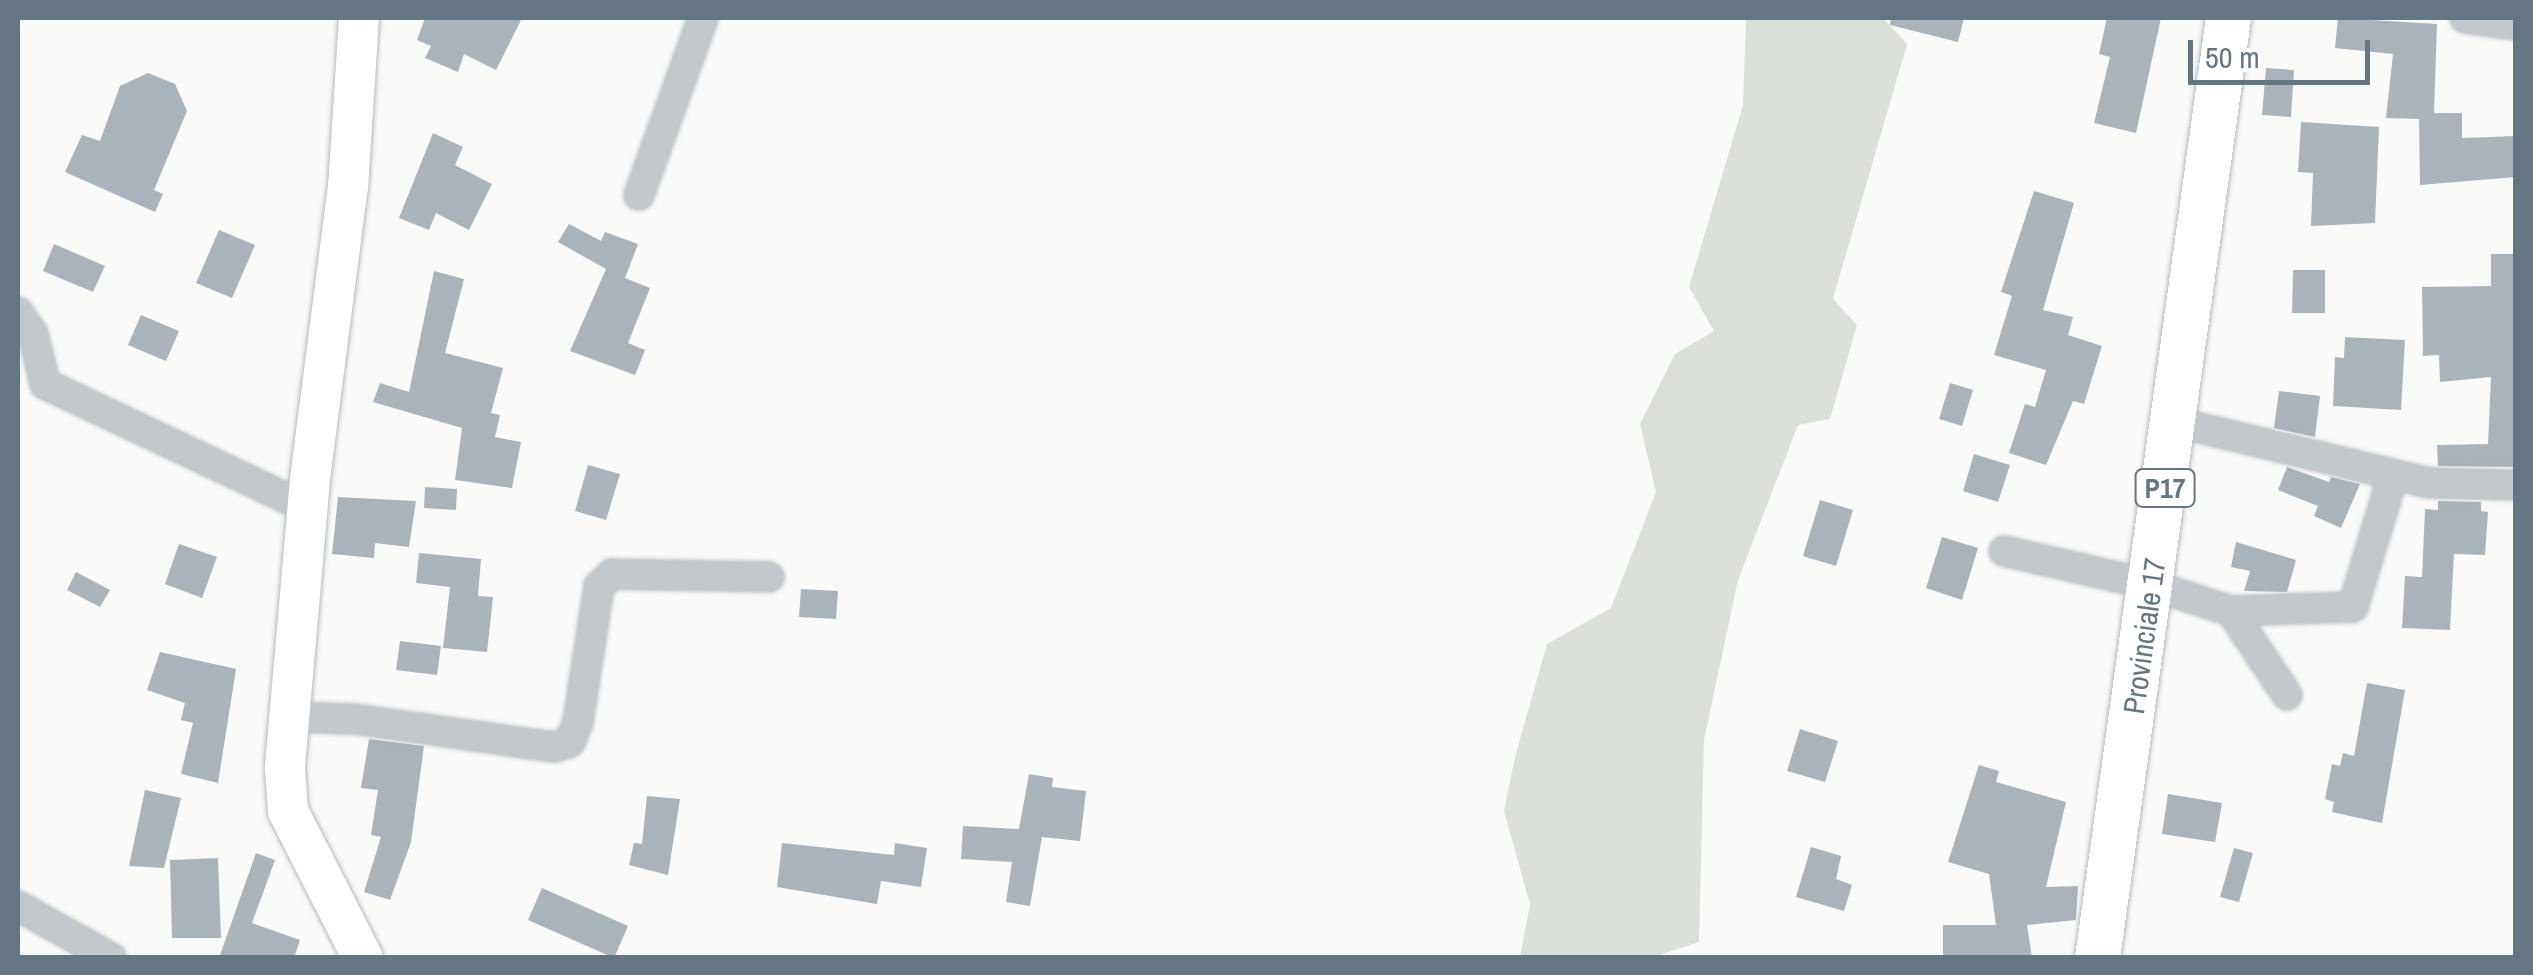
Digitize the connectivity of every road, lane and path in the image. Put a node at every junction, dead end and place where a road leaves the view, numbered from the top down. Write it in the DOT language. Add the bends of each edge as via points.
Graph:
graph roads {
  1 [pos="360,18"];
  2 [pos="702,18"];
  3 [pos="2228,18"];
  4 [pos="2465,18"];
  5 [pos="2516,25"];
  6 [pos="639,196"];
  7 [pos="18,312"];
  8 [pos="2175,422"];
  9 [pos="2392,475"];
  10 [pos="2516,486"];
  11 [pos="307,508"];
  12 [pos="2004,551"];
  13 [pos="769,577"];
  14 [pos="2151,584"];
  15 [pos="2231,611"];
  16 [pos="2287,695"];
  17 [pos="290,717"];
  18 [pos="18,906"];
  19 [pos="110,958"];
  20 [pos="362,958"];
  21 [pos="2097,958"];
  1 -- 11 [label="street" via="348,186"];
  2 -- 6 [label="street"];
  3 -- 8 [label="main road, Provinciale 17 / P17"];
  4 -- 5 [label="street"];
  7 -- 11 [label="street" via="33,334 45,384"];
  8 -- 9 [label="street"];
  8 -- 14 [label="main road, Provinciale 17 / P17"];
  9 -- 10 [label="street" via="2461,488"];
  9 -- 15 [label="street" via="2352,607"];
  11 -- 17 [label="street"];
  12 -- 14 [label="street"];
  13 -- 17 [label="street" via="612,574 600,586 578,722 570,742 554,747 370,721"];
  14 -- 15 [label="street"];
  14 -- 21 [label="main road, Provinciale 17 / P17"];
  15 -- 16 [label="street"];
  17 -- 20 [label="street" via="288,811"];
  18 -- 19 [label="street"];
}
